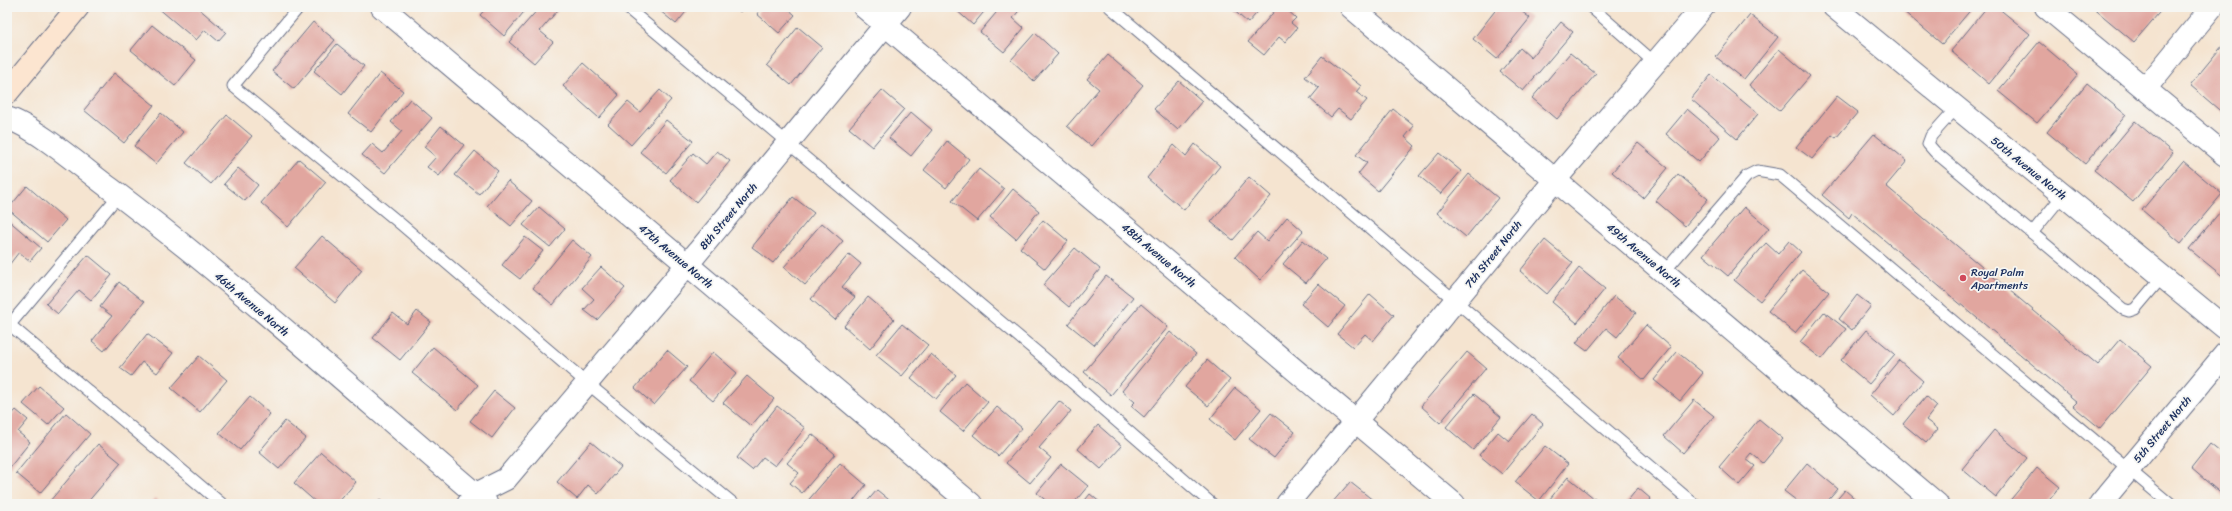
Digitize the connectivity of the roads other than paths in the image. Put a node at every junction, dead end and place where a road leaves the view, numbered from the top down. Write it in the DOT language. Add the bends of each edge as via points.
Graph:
graph roads {
  1 [pos="78,7"];
  2 [pos="299,7"];
  3 [pos="382,7"];
  4 [pos="626,7"];
  5 [pos="864,7"];
  6 [pos="900,7"];
  7 [pos="1110,7"];
  8 [pos="1351,7"];
  9 [pos="1591,7"];
  10 [pos="1702,7"];
  11 [pos="1834,7"];
  12 [pos="2046,7"];
  13 [pos="2212,7"];
  14 [pos="885,25"];
  15 [pos="1655,62"];
  16 [pos="2145,89"];
  17 [pos="7,93"];
  18 [pos="1956,108"];
  19 [pos="7,118"];
  20 [pos="789,144"];
  21 [pos="2225,155"];
  22 [pos="1555,180"];
  23 [pos="119,195"];
  24 [pos="2063,195"];
  25 [pos="2032,233"];
  26 [pos="688,265"];
  27 [pos="1664,272"];
  28 [pos="2162,276"];
  29 [pos="1456,300"];
  30 [pos="8,326"];
  31 [pos="2225,328"];
  32 [pos="2225,354"];
  33 [pos="588,383"];
  34 [pos="1356,421"];
  35 [pos="2128,470"];
  36 [pos="477,501"];
  37 [pos="222,504"];
  38 [pos="734,504"];
  39 [pos="971,504"];
  40 [pos="1212,504"];
  41 [pos="1287,504"];
  42 [pos="1454,504"];
  43 [pos="1694,504"];
  44 [pos="1937,504"];
  45 [pos="2100,504"];
  46 [pos="2170,504"];
  1 -- 17 [label="main road"];
  2 -- 33 [label="lane" via="233,86"];
  3 -- 26 [label="street, 47th Avenue North"];
  4 -- 20 [label="lane"];
  5 -- 14 [label="street, 48th Avenue North"];
  6 -- 14 [label="street, 8th Street North"];
  7 -- 29 [label="lane"];
  8 -- 22 [label="street, 49th Avenue North"];
  9 -- 15 [label="lane"];
  10 -- 15 [label="street, 7th Street North"];
  11 -- 18 [label="street, 50th Avenue North"];
  12 -- 16 [label="street"];
  13 -- 16 [label="street"];
  14 -- 20 [label="street, 8th Street North"];
  14 -- 34 [label="street, 48th Avenue North"];
  15 -- 22 [label="street, 7th Street North"];
  16 -- 21 [label="street"];
  18 -- 24 [label="street, 50th Avenue North"];
  18 -- 25 [label="lane" via="1931,136 1928,144"];
  19 -- 23 [label="street, 46th Avenue North" via="17,121"];
  20 -- 26 [label="street, 8th Street North"];
  20 -- 40 [label="lane" via="1044,358"];
  22 -- 27 [label="street, 49th Avenue North"];
  22 -- 29 [label="street, 7th Street North"];
  23 -- 30 [label="lane"];
  23 -- 36 [label="street, 46th Avenue North" via="168,232"];
  24 -- 25 [label="lane"];
  24 -- 28 [label="street, 50th Avenue North"];
  25 -- 28 [label="lane" via="2123,310 2135,309"];
  26 -- 33 [label="street, 8th Street North"];
  26 -- 39 [label="street, 47th Avenue North"];
  27 -- 35 [label="lane" via="1748,176 1757,171 1780,175"];
  27 -- 44 [label="street, 49th Avenue North"];
  28 -- 31 [label="street, 50th Avenue North"];
  29 -- 34 [label="street, 7th Street North"];
  29 -- 43 [label="lane"];
  30 -- 37 [label="lane"];
  32 -- 35 [label="street, 5th Street North"];
  33 -- 36 [label="street, 8th Street North" via="506,479"];
  33 -- 38 [label="lane"];
  34 -- 41 [label="street, 7th Street North"];
  34 -- 42 [label="street, 48th Avenue North"];
  35 -- 45 [label="street, 5th Street North"];
  35 -- 46 [label="lane"];
}
